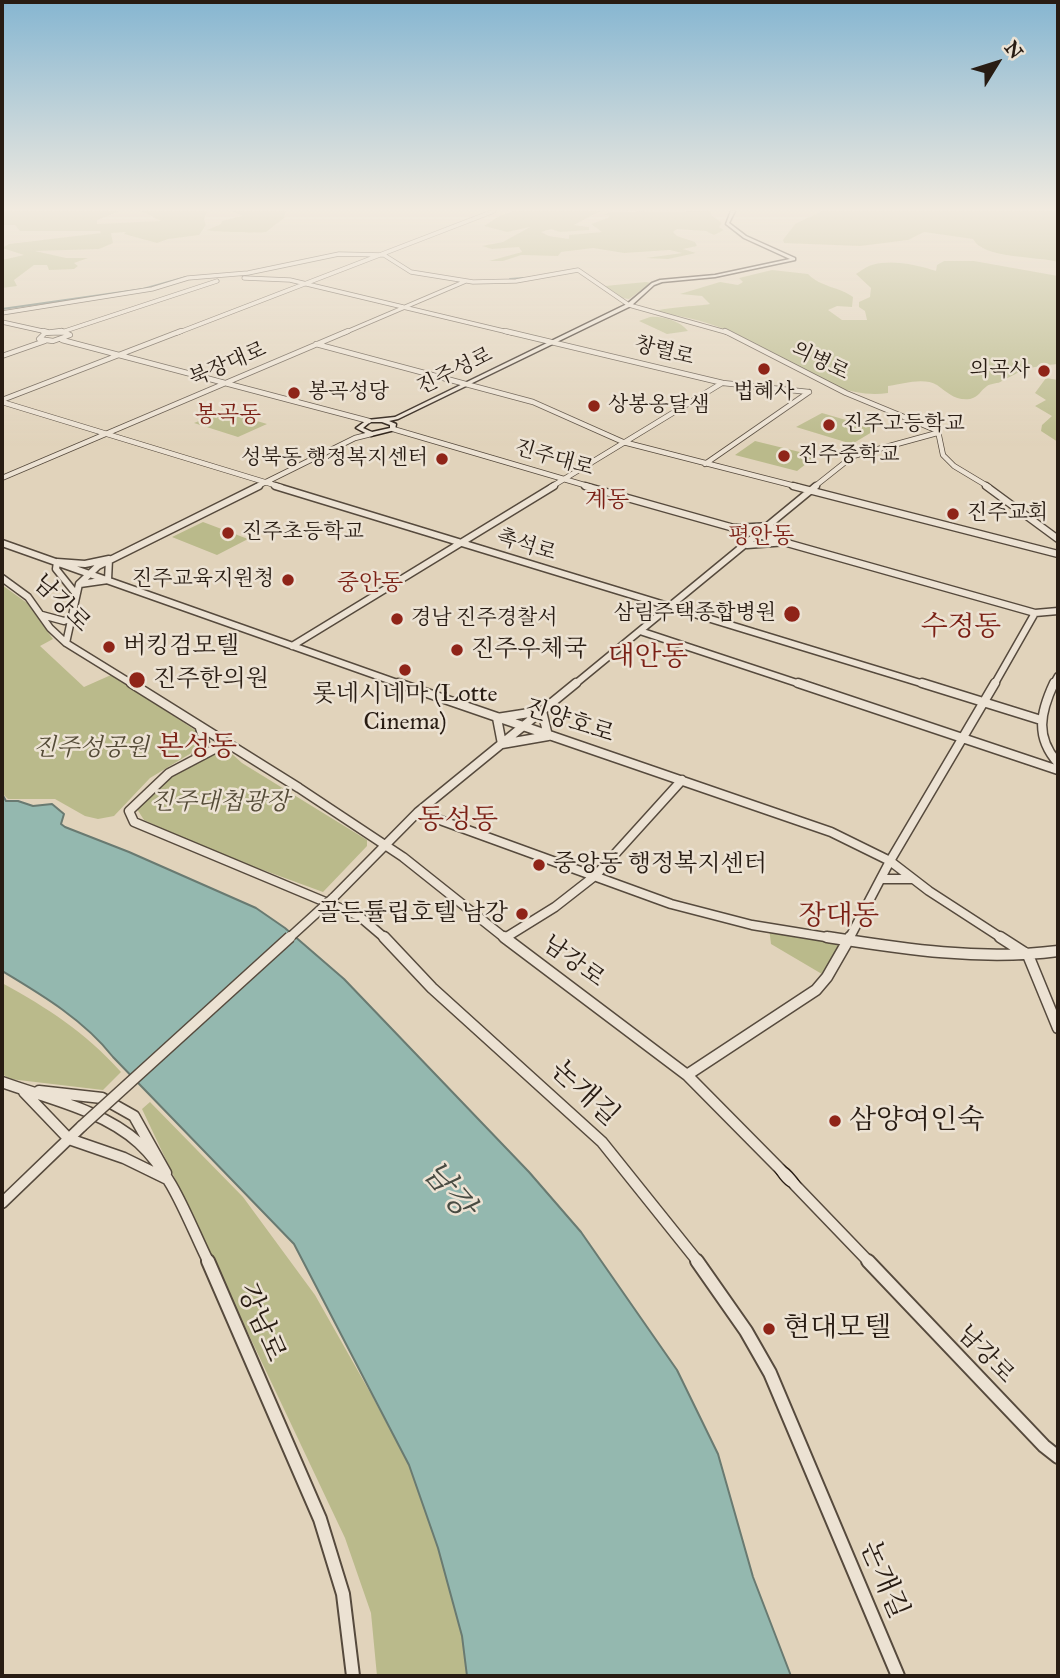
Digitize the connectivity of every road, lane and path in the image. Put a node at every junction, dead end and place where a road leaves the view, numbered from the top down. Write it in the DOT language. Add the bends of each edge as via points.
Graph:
graph roads {
  1 [pos="150,289"];
  2 [pos="196,289"];
  3 [pos="293,289"];
  4 [pos="330,289"];
  5 [pos="447,289"];
  6 [pos="606,289"];
  7 [pos="650,289"];
  8 [pos="629,305"];
  9 [pos="405,307"];
  10 [pos="2,313"];
  11 [pos="2,322"];
  12 [pos="67,335"];
  13 [pos="41,337"];
  14 [pos="553,341"];
  15 [pos="316,344"];
  16 [pos="121,355"];
  17 [pos="2,356"];
  18 [pos="224,383"];
  19 [pos="467,383"];
  20 [pos="723,383"];
  21 [pos="2,401"];
  22 [pos="355,419"];
  23 [pos="369,421"];
  24 [pos="392,425"];
  25 [pos="361,428"];
  26 [pos="937,433"];
  27 [pos="106,434"];
  28 [pos="371,434"];
  29 [pos="355,438"];
  30 [pos="623,442"];
  31 [pos="705,464"];
  32 [pos="2,478"];
  33 [pos="561,479"];
  34 [pos="264,482"];
  35 [pos="810,491"];
  36 [pos="771,526"];
  37 [pos="736,528"];
  38 [pos="759,535"];
  39 [pos="1058,539"];
  40 [pos="459,542"];
  41 [pos="787,542"];
  42 [pos="2,543"];
  43 [pos="747,545"];
  44 [pos="1058,554"];
  45 [pos="109,559"];
  46 [pos="57,562"];
  47 [pos="89,573"];
  48 [pos="2,578"];
  49 [pos="108,580"];
  50 [pos="79,584"];
  51 [pos="76,594"];
  52 [pos="670,607"];
  53 [pos="1058,611"];
  54 [pos="1035,613"];
  55 [pos="42,615"];
  56 [pos="72,618"];
  57 [pos="640,631"];
  58 [pos="66,643"];
  59 [pos="292,646"];
  60 [pos="1058,676"];
  61 [pos="984,703"];
  62 [pos="542,711"];
  63 [pos="497,718"];
  64 [pos="1041,720"];
  65 [pos="199,726"];
  66 [pos="523,728"];
  67 [pos="548,736"];
  68 [pos="963,739"];
  69 [pos="226,743"];
  70 [pos="502,744"];
  71 [pos="1058,763"];
  72 [pos="181,767"];
  73 [pos="1058,770"];
  74 [pos="682,780"];
  75 [pos="418,812"];
  76 [pos="383,844"];
  77 [pos="890,861"];
  78 [pos="596,875"];
  79 [pos="882,879"];
  80 [pos="915,880"];
  81 [pos="505,938"];
  82 [pos="849,939"];
  83 [pos="1058,951"];
  84 [pos="1028,955"];
  85 [pos="1058,1028"];
  86 [pos="687,1075"];
  87 [pos="2,1082"];
  88 [pos="21,1090"];
  89 [pos="69,1139"];
  90 [pos="781,1170"];
  91 [pos="168,1179"];
  92 [pos="793,1184"];
  93 [pos="2,1203"];
  94 [pos="1058,1457"];
  95 [pos="353,1676"];
  96 [pos="898,1676"];
  1 -- 10 [label="street, 의병로"];
  2 -- 12 [label="street, 창렬로"];
  3 -- 16 [label="street"];
  4 -- 9 [label="street, 창렬로"];
  5 -- 9 [label="street, 북장대로"];
  6 -- 8 [label="street, 의병로"];
  7 -- 8 [label="main road, 진주성로"];
  8 -- 14 [label="main road, 진주성로"];
  8 -- 26 [label="street, 의병로" via="721,329"];
  9 -- 14 [label="street, 창렬로"];
  9 -- 15 [label="street, 북장대로"];
  11 -- 13 [label="street"];
  12 -- 13 [label="street"];
  12 -- 13 [label="street"];
  12 -- 16 [label="street"];
  13 -- 17 [label="street"];
  14 -- 19 [label="main road, 진주성로"];
  14 -- 20 [label="street, 창렬로"];
  15 -- 18 [label="street, 북장대로"];
  15 -- 19 [label="street"];
  16 -- 18 [label="street"];
  16 -- 21 [label="street"];
  18 -- 22 [label="street"];
  18 -- 27 [label="street, 북장대로"];
  19 -- 24 [label="main road, 진주성로"];
  19 -- 30 [label="street" via="533,402"];
  20 -- 30 [label="street"];
  20 -- 31 [label="street, 창렬로" via="809,392"];
  21 -- 27 [label="street, 촉석로"];
  22 -- 23 [label="street"];
  22 -- 25 [label="street"];
  23 -- 24 [label="main road"];
  23 -- 25 [label="main road"];
  24 -- 28 [label="main road, 진주성로"];
  24 -- 33 [label="street, 진주대로" via="410,436"];
  25 -- 28 [label="main road"];
  25 -- 29 [label="street"];
  26 -- 35 [label="street" via="853,456"];
  26 -- 39 [label="street" via="943,455 954,466"];
  27 -- 32 [label="street, 북장대로"];
  27 -- 34 [label="street, 촉석로"];
  28 -- 29 [label="street"];
  29 -- 34 [label="street"];
  30 -- 31 [label="street"];
  30 -- 33 [label="street"];
  31 -- 35 [label="street"];
  33 -- 37 [label="street, 진주대로"];
  33 -- 40 [label="street"];
  34 -- 40 [label="street, 촉석로"];
  34 -- 45 [label="street"];
  35 -- 36 [label="street"];
  35 -- 44 [label="street"];
  36 -- 37 [label="street"];
  36 -- 38 [label="street"];
  36 -- 41 [label="street"];
  37 -- 38 [label="street, 진주대로"];
  37 -- 43 [label="street"];
  38 -- 41 [label="street, 진주대로"];
  38 -- 43 [label="street"];
  40 -- 52 [label="street, 촉석로"];
  40 -- 59 [label="street"];
  41 -- 43 [label="street"];
  41 -- 54 [label="street, 진주대로"];
  42 -- 46 [label="street, 진양호로"];
  43 -- 52 [label="street"];
  45 -- 46 [label="street" via="85,564"];
  45 -- 47 [label="street"];
  45 -- 49 [label="street"];
  46 -- 47 [label="street, 진양호로"];
  46 -- 51 [label="street" via="56,569"];
  47 -- 49 [label="street, 진양호로"];
  47 -- 50 [label="street"];
  48 -- 55 [label="street, 남강로" via="28,597"];
  49 -- 50 [label="street"];
  49 -- 59 [label="street, 진양호로"];
  50 -- 51 [label="street"];
  51 -- 56 [label="street"];
  52 -- 57 [label="street"];
  52 -- 61 [label="street, 촉석로"];
  53 -- 54 [label="street"];
  54 -- 61 [label="street"];
  55 -- 56 [label="street" via="64,621"];
  55 -- 58 [label="street, 남강로"];
  56 -- 58 [label="street"];
  57 -- 62 [label="street"];
  57 -- 68 [label="street"];
  58 -- 65 [label="street, 남강로"];
  59 -- 63 [label="street, 진양호로"];
  60 -- 64 [label="street"];
  61 -- 64 [label="street, 촉석로"];
  61 -- 68 [label="street"];
  62 -- 63 [label="street"];
  62 -- 66 [label="street"];
  62 -- 67 [label="street"];
  63 -- 66 [label="street, 진양호로"];
  63 -- 70 [label="street"];
  64 -- 71 [label="street" via="1041,741"];
  65 -- 69 [label="street, 남강로"];
  65 -- 72 [label="street" via="206,744"];
  66 -- 67 [label="street, 진양호로"];
  66 -- 70 [label="street"];
  67 -- 70 [label="street"];
  67 -- 74 [label="street, 진양호로"];
  68 -- 73 [label="street"];
  68 -- 77 [label="street"];
  69 -- 72 [label="street, 논개길"];
  69 -- 76 [label="street, 남강로"];
  70 -- 75 [label="street"];
  72 -- 96 [label="street, 논개길" via="129,811 134,822 346,910 377,929 432,988 602,1142 680,1238 747,1331 770,1373"];
  74 -- 77 [label="street, 진양호로" via="831,832"];
  74 -- 78 [label="street"];
  75 -- 76 [label="street"];
  75 -- 78 [label="street"];
  76 -- 81 [label="street, 남강로"];
  76 -- 89 [label="street, bridge" via="333,898"];
  77 -- 79 [label="street"];
  77 -- 80 [label="street, 진양호로"];
  78 -- 81 [label="street"];
  78 -- 82 [label="street" via="715,917"];
  79 -- 80 [label="street"];
  79 -- 82 [label="street"];
  80 -- 84 [label="street, 진양호로"];
  81 -- 86 [label="street, 남강로"];
  82 -- 84 [label="street" via="928,953"];
  82 -- 86 [label="street" via="816,990"];
  83 -- 84 [label="street"];
  84 -- 85 [label="street"];
  86 -- 90 [label="street, 남강로"];
  87 -- 88 [label="street, 강남로"];
  88 -- 89 [label="street"];
  88 -- 91 [label="street, 강남로" via="116,1127 139,1143"];
  88 -- 91 [label="street" via="102,1098 134,1116 165,1166"];
  89 -- 91 [label="street"];
  89 -- 93 [label="street"];
  90 -- 92 [label="main road, 남강로"];
  91 -- 95 [label="street, 강남로" via="320,1519 343,1594"];
  92 -- 94 [label="street, 남강로"];
}
